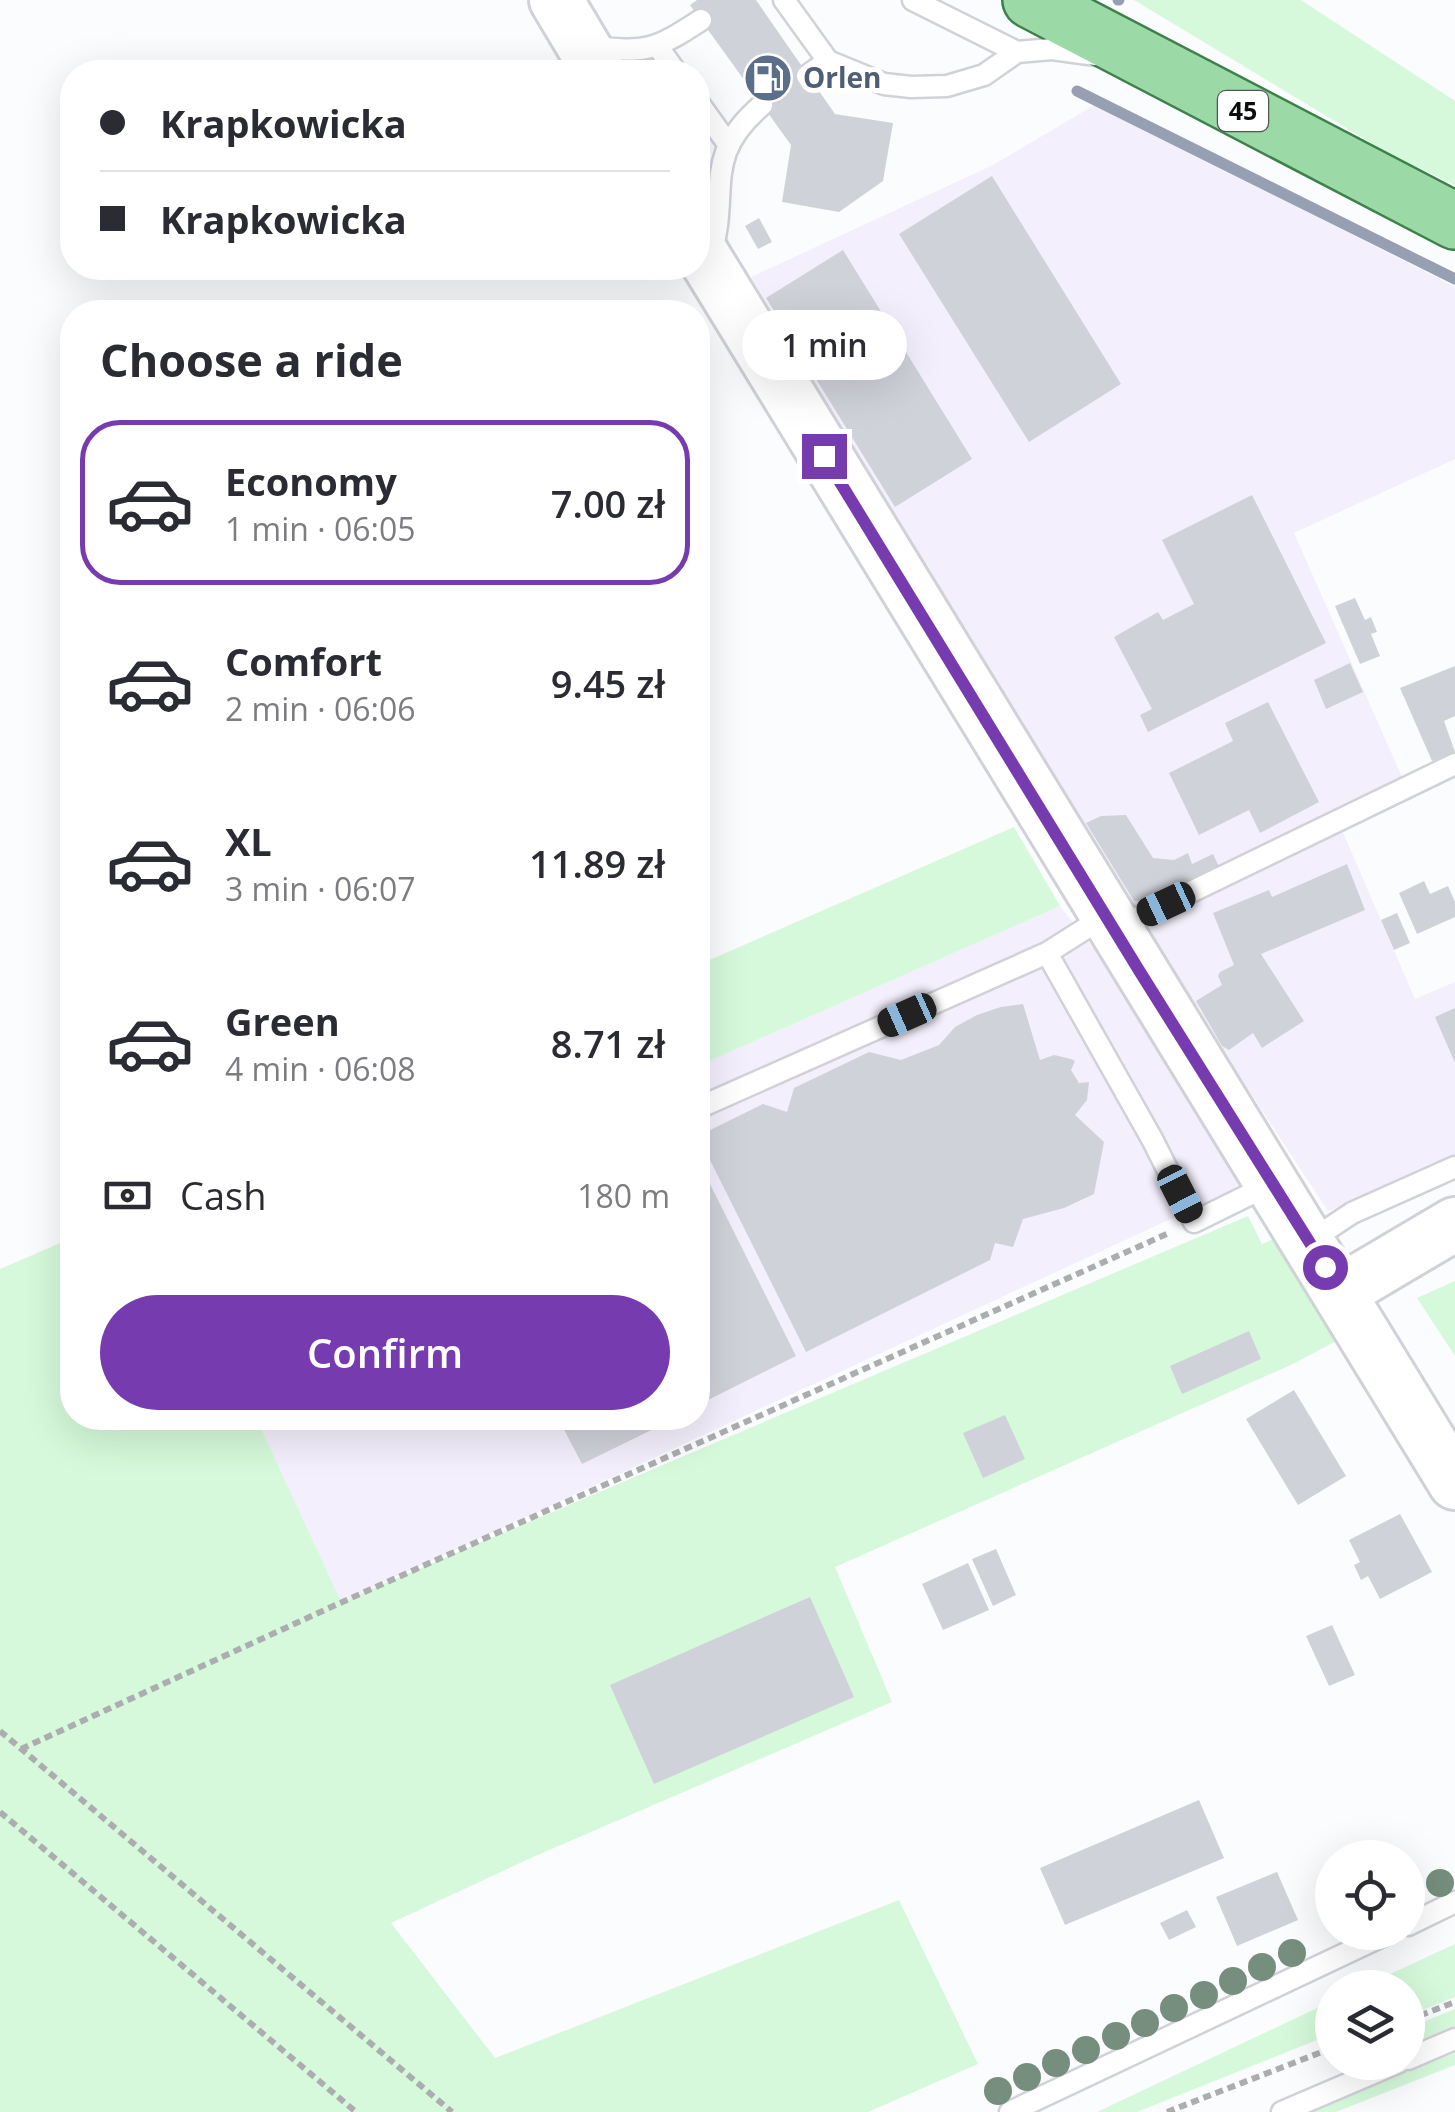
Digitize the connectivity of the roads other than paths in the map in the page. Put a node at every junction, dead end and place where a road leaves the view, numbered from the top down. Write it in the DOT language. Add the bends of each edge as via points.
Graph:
graph roads {
  1 [pos="556,0"];
  2 [pos="784,0"];
  3 [pos="913,0"];
  4 [pos="1031,0"];
  5 [pos="701,20"];
  6 [pos="658,47"];
  7 [pos="1017,52"];
  8 [pos="591,58"];
  9 [pos="667,60"];
  10 [pos="828,61"];
  11 [pos="807,76"];
  12 [pos="1184,80"];
  13 [pos="762,105"];
  14 [pos="710,119"];
  15 [pos="728,144"];
  16 [pos="1455,221"];
  17 [pos="710,247"];
  18 [pos="710,267"];
  19 [pos="1455,764"];
  20 [pos="1110,924"];
  21 [pos="1046,953"];
  22 [pos="710,1103"];
  23 [pos="1455,1168"];
  24 [pos="1273,1183"];
  25 [pos="1455,1224"];
  26 [pos="1309,1242"];
  27 [pos="1340,1292"];
  28 [pos="1455,1483"];
  29 [pos="1455,1902"];
  30 [pos="1425,1917"];
  31 [pos="1353,1950"];
  32 [pos="1455,2039"];
  33 [pos="1425,2052"];
  34 [pos="1357,2080"];
  35 [pos="1010,2112"];
  36 [pos="1282,2112"];
  1 -- 8 [label="street"];
  2 -- 10 [label="lane"];
  3 -- 7 [label="lane"];
  4 -- 12 [label="main road, 45"];
  5 -- 6 [label="lane"];
  6 -- 8 [label="lane"];
  6 -- 9 [label="lane"];
  7 -- 10 [label="lane" via="984,74 947,86 884,84"];
  7 -- 12 [label="lane" via="1106,56"];
  10 -- 11 [label="lane"];
  12 -- 16 [label="main road, 45"];
  13 -- 15 [label="lane"];
  14 -- 15 [label="lane"];
  15 -- 17 [label="lane"];
  18 -- 20 [label="street"];
  19 -- 20 [label="lane" via="1133,920"];
  20 -- 21 [label="lane" via="1088,927"];
  20 -- 24 [label="street"];
  21 -- 22 [label="lane"];
  21 -- 24 [label="lane" via="1194,1222"];
  23 -- 26 [label="lane" via="1352,1213"];
  24 -- 26 [label="street"];
  25 -- 27 [label="street"];
  26 -- 27 [label="street"];
  27 -- 28 [label="street"];
  29 -- 30 [label="lane"];
  31 -- 35 [label="lane"];
  32 -- 33 [label="lane"];
  34 -- 36 [label="lane"];
}
